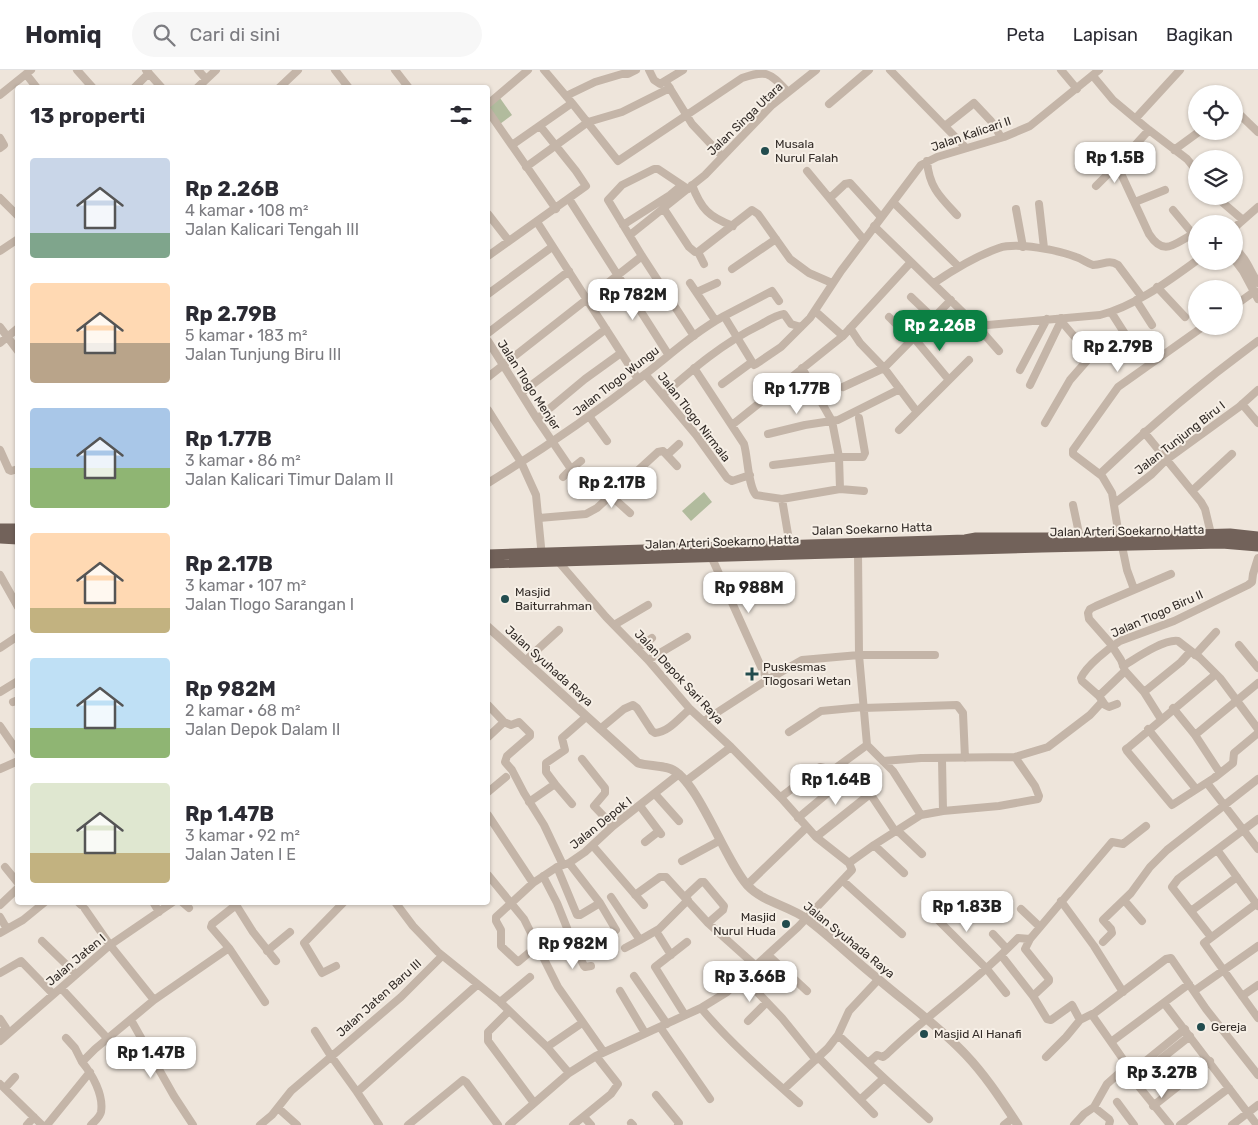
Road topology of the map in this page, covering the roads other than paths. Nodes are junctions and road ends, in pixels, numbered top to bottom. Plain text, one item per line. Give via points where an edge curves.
1 (77, 70) edge
2 (198, 70) edge
3 (216, 70) edge
4 (298, 70) edge
5 (335, 70) edge
6 (395, 70) edge
7 (528, 70) edge
8 (544, 70) edge
9 (636, 70) edge
10 (649, 70) edge
11 (683, 70) edge
12 (816, 70) edge
13 (869, 70) edge
14 (890, 70) edge
15 (1061, 70) edge
16 (1099, 70) edge
17 (1180, 70) edge
18 (147, 72) edge
19 (621, 72) edge
20 (24, 73) edge
21 (1093, 76) junction
22 (206, 79) junction
23 (35, 85) edge
24 (90, 85) edge
25 (136, 85) edge
26 (159, 85) edge
27 (200, 85) edge
28 (282, 85) edge
29 (348, 85) edge
30 (407, 85) edge
31 (666, 88) junction
32 (1077, 89) junction
33 (786, 90) dead end
34 (0, 94) edge
35 (566, 96) junction
36 (490, 102) edge
37 (572, 103) junction
38 (829, 104) dead end
39 (490, 115) edge
40 (687, 115) junction
41 (1136, 118) junction
42 (1243, 118) edge
43 (588, 122) junction
44 (540, 126) junction
45 (944, 126) junction
46 (1149, 130) junction
47 (1258, 132) edge
48 (1001, 137) junction
49 (0, 138) edge
50 (1188, 140) edge
51 (512, 145) junction
52 (556, 146) junction
53 (0, 148) edge
54 (966, 148) junction
55 (1174, 150) junction
56 (722, 156) junction
57 (1188, 160) edge
58 (922, 165) junction
59 (1117, 165) junction
60 (526, 167) junction
61 (807, 171) dead end
62 (688, 186) junction
63 (1096, 186) dead end
64 (1165, 190) dead end
65 (0, 198) edge
66 (830, 198) junction
67 (569, 199) junction
68 (893, 202) junction
69 (1135, 202) junction
70 (1040, 204) dead end
71 (1225, 205) edge
72 (1258, 207) edge
73 (556, 209) junction
74 (664, 209) junction
75 (1016, 209) dead end
76 (1174, 210) dead end
77 (15, 213) edge
78 (957, 215) dead end
79 (1236, 215) edge
80 (490, 217) edge
81 (881, 217) junction
82 (1243, 219) edge
83 (537, 222) junction
84 (624, 225) junction
85 (733, 226) junction
86 (874, 226) junction
87 (1188, 228) edge
88 (630, 235) junction
89 (1188, 238) edge
90 (776, 240) junction
91 (864, 240) junction
92 (15, 241) edge
93 (509, 241) junction
94 (552, 247) junction
95 (1023, 247) junction
96 (1044, 248) junction
97 (0, 251) edge
98 (698, 252) junction
99 (490, 255) edge
100 (642, 256) junction
101 (1243, 256) edge
102 (911, 262) junction
103 (704, 264) dead end
104 (1188, 266) edge
105 (958, 267) junction
106 (732, 269) dead end
107 (1241, 270) edge
108 (569, 272) junction
109 (618, 275) junction
110 (690, 283) dead end
111 (717, 283) dead end
112 (832, 283) junction
113 (934, 283) junction
114 (1258, 283) edge
115 (1157, 287) junction
116 (1255, 291) junction
117 (697, 292) junction
118 (490, 293) edge
119 (910, 297) dead end
120 (587, 298) junction
121 (1139, 298) junction
122 (1258, 299) edge
123 (951, 300) junction
124 (1243, 300) edge
125 (779, 301) dead end
126 (815, 311) junction
127 (1111, 312) junction
128 (724, 316) junction
129 (889, 317) dead end
130 (1184, 317) dead end
131 (933, 318) junction
132 (1047, 319) junction
133 (715, 320) junction
134 (1061, 320) junction
135 (1152, 325) dead end
136 (977, 326) junction
137 (0, 327) edge
138 (801, 327) junction
139 (850, 328) junction
140 (606, 329) junction
141 (15, 330) edge
142 (490, 331) edge
143 (1191, 335) edge
144 (694, 336) junction
145 (843, 336) junction
146 (736, 337) junction
147 (1127, 337) dead end
148 (913, 339) junction
149 (3, 340) edge
150 (1112, 340) dead end
151 (1258, 341) edge
152 (490, 344) edge
153 (15, 350) edge
154 (1000, 351) dead end
155 (621, 353) junction
156 (668, 354) junction
157 (1091, 356) junction
158 (969, 360) dead end
159 (752, 362) junction
160 (503, 366) junction
161 (694, 368) junction
162 (802, 368) junction
163 (884, 368) junction
164 (1020, 370) dead end
165 (490, 376) edge
166 (642, 377) junction
167 (949, 380) junction
168 (722, 384) dead end
169 (1030, 385) dead end
170 (843, 387) dead end
171 (900, 389) junction
172 (1258, 390) edge
173 (520, 393) junction
174 (663, 395) junction
175 (1242, 404) junction
176 (917, 412) junction
177 (490, 413) edge
178 (589, 416) junction
179 (859, 418) dead end
180 (537, 419) junction
181 (832, 421) junction
182 (1045, 423) dead end
183 (1258, 423) edge
184 (732, 425) junction
185 (899, 430) dead end
186 (1144, 432) junction
187 (768, 434) dead end
188 (607, 441) dead end
189 (552, 442) junction
190 (679, 444) dead end
191 (0, 450) edge
192 (667, 454) junction
193 (1232, 454) dead end
194 (838, 457) junction
195 (1166, 460) junction
196 (522, 462) junction
197 (581, 462) dead end
198 (774, 465) dead end
199 (677, 466) dead end
200 (570, 468) junction
201 (14, 470) edge
202 (1100, 474) junction
203 (750, 475) junction
204 (563, 477) dead end
205 (490, 482) edge
206 (840, 490) junction
207 (864, 491) dead end
208 (1192, 491) junction
209 (610, 495) junction
210 (782, 499) junction
211 (1115, 503) junction
212 (1073, 505) dead end
213 (630, 513) dead end
214 (539, 518) junction
215 (0, 529) edge
216 (15, 530) edge
217 (1211, 534) junction
218 (1258, 537) edge
219 (0, 538) edge
220 (1080, 538) junction
221 (15, 539) edge
222 (1121, 541) junction
223 (1022, 543) junction
224 (1258, 546) edge
225 (791, 550) junction
226 (858, 552) junction
227 (490, 555) edge
228 (711, 556) junction
229 (549, 558) junction
230 (1258, 558) edge
231 (490, 563) edge
232 (1171, 574) dead end
233 (0, 576) edge
234 (1134, 589) junction
235 (15, 602) edge
236 (648, 605) dead end
237 (614, 625) junction
238 (490, 630) edge
239 (559, 630) dead end
240 (1216, 632) dead end
241 (687, 637) dead end
242 (15, 638) edge
243 (652, 638) dead end
244 (1239, 645) dead end
245 (1112, 646) junction
246 (0, 648) edge
247 (637, 649) junction
248 (1192, 653) junction
249 (859, 655) junction
250 (935, 656) dead end
251 (648, 660) junction
252 (524, 661) junction
253 (1258, 668) edge
254 (1124, 669) junction
255 (1216, 674) junction
256 (767, 680) junction
257 (15, 683) edge
258 (1258, 683) edge
259 (0, 692) edge
260 (1144, 692) junction
261 (1100, 699) junction
262 (1237, 700) junction
263 (1118, 704) dead end
264 (490, 707) edge
265 (863, 707) junction
266 (1173, 708) junction
267 (690, 709) junction
268 (586, 717) junction
269 (1161, 719) junction
270 (504, 722) junction
271 (704, 722) junction
272 (0, 726) edge
273 (600, 729) junction
274 (1148, 729) junction
275 (1258, 731) edge
276 (789, 732) dead end
277 (490, 735) edge
278 (1195, 735) junction
279 (867, 745) junction
280 (731, 747) junction
281 (15, 748) edge
282 (1015, 757) junction
283 (582, 758) dead end
284 (966, 758) junction
285 (942, 759) junction
286 (883, 761) junction
287 (15, 762) edge
288 (0, 769) edge
289 (833, 770) junction
290 (1220, 773) junction
291 (506, 776) dead end
292 (683, 778) junction
293 (1258, 779) edge
294 (1207, 782) junction
295 (555, 784) junction
296 (865, 786) dead end
297 (1196, 789) junction
298 (490, 790) edge
299 (655, 794) junction
300 (870, 794) junction
301 (781, 797) junction
302 (529, 802) junction
303 (572, 804) dead end
304 (1225, 805) junction
305 (640, 806) junction
306 (943, 811) junction
307 (921, 815) junction
308 (490, 818) edge
309 (798, 818) junction
310 (1258, 819) edge
311 (679, 822) dead end
312 (614, 826) junction
313 (1146, 826) dead end
314 (807, 827) junction
315 (895, 831) junction
316 (1244, 831) junction
317 (816, 837) junction
318 (719, 841) junction
319 (645, 842) dead end
320 (874, 845) junction
321 (593, 846) junction
322 (1258, 849) edge
323 (1218, 851) junction
324 (922, 854) dead end
325 (682, 861) dead end
326 (850, 863) junction
327 (563, 865) junction
328 (5, 867) dead end
329 (904, 873) dead end
330 (543, 876) junction
331 (490, 877) edge
332 (1236, 877) junction
333 (15, 879) edge
334 (843, 881) junction
335 (533, 883) junction
336 (747, 885) junction
337 (15, 891) edge
338 (635, 895) junction
339 (611, 897) dead end
340 (686, 899) junction
341 (1124, 900) junction
342 (1061, 901) junction
343 (600, 903) junction
344 (511, 904) junction
345 (0, 905) edge
346 (38, 905) edge
347 (81, 905) edge
348 (154, 905) edge
349 (168, 905) edge
350 (186, 905) edge
351 (236, 905) edge
352 (238, 905) edge
353 (341, 905) edge
354 (397, 905) edge
355 (644, 905) dead end
356 (1257, 905) edge
357 (189, 908) dead end
358 (1021, 909) dead end
359 (1191, 911) junction
360 (158, 912) junction
361 (932, 914) dead end
362 (0, 917) edge
363 (806, 919) junction
364 (1142, 921) dead end
365 (708, 923) junction
366 (1040, 927) junction
367 (616, 930) dead end
368 (4, 931) edge
369 (656, 931) junction
370 (290, 932) dead end
371 (902, 934) dead end
372 (993, 934) dead end
373 (1211, 937) junction
374 (640, 940) junction
375 (42, 941) dead end
376 (687, 942) dead end
377 (1103, 942) dead end
378 (573, 943) junction
379 (1028, 943) junction
380 (110, 945) junction
381 (537, 946) junction
382 (1258, 946) edge
383 (229, 948) junction
384 (625, 948) dead end
385 (267, 951) junction
386 (1004, 952) junction
387 (671, 955) junction
388 (768, 955) junction
389 (442, 956) junction
390 (543, 958) junction
391 (276, 961) dead end
392 (336, 966) dead end
393 (591, 966) dead end
394 (756, 966) junction
395 (986, 968) junction
396 (1223, 972) junction
397 (0, 973) edge
398 (76, 974) junction
399 (634, 976) dead end
400 (530, 977) dead end
401 (743, 977) junction
402 (878, 980) junction
403 (477, 985) junction
404 (1258, 985) edge
405 (61, 988) junction
406 (1191, 988) junction
407 (620, 991) dead end
408 (807, 991) dead end
409 (1123, 992) junction
410 (1006, 993) dead end
411 (53, 994) junction
412 (1033, 996) junction
413 (1242, 996) junction
414 (154, 1000) junction
415 (264, 1002) dead end
416 (500, 1002) junction
417 (768, 1002) junction
418 (1164, 1003) junction
419 (701, 1008) junction
420 (509, 1011) junction
421 (1092, 1014) junction
422 (685, 1015) junction
423 (1258, 1018) edge
424 (0, 1019) edge
425 (928, 1019) junction
426 (131, 1020) junction
427 (1080, 1020) junction
428 (748, 1021) dead end
429 (582, 1023) junction
430 (664, 1025) junction
431 (315, 1030) dead end
432 (1187, 1032) junction
433 (645, 1033) junction
434 (0, 1034) edge
435 (838, 1035) junction
436 (66, 1038) dead end
437 (108, 1039) junction
438 (0, 1041) edge
439 (1111, 1042) junction
440 (547, 1047) junction
441 (603, 1052) junction
442 (330, 1056) junction
443 (596, 1056) junction
444 (1046, 1057) dead end
445 (817, 1059) junction
446 (82, 1062) junction
447 (1210, 1062) junction
448 (868, 1063) junction
449 (1257, 1070) edge
450 (90, 1072) junction
451 (1132, 1072) junction
452 (569, 1074) junction
453 (15, 1077) dead end
454 (884, 1078) junction
455 (2, 1086) edge
456 (1229, 1088) junction
457 (784, 1089) junction
458 (357, 1092) junction
459 (656, 1095) dead end
460 (710, 1098) dead end
461 (860, 1099) junction
462 (1117, 1102) dead end
463 (534, 1103) junction
464 (799, 1103) dead end
465 (1258, 1105) edge
466 (1153, 1106) junction
467 (1094, 1107) junction
468 (278, 1108) junction
469 (1247, 1113) junction
470 (874, 1114) dead end
471 (34, 1117) junction
472 (584, 1117) junction
473 (929, 1119) dead end
474 (516, 1121) edge
475 (1016, 1121) edge
476 (376, 1124) edge
477 (27, 1125) edge
478 (42, 1125) edge
479 (47, 1125) edge
480 (91, 1125) edge
481 (193, 1125) edge
482 (260, 1125) edge
483 (297, 1125) edge
484 (409, 1125) edge
485 (498, 1125) edge
486 (509, 1125) edge
487 (573, 1125) edge
488 (591, 1125) edge
489 (678, 1125) edge
490 (1004, 1125) edge
491 (1074, 1125) edge
492 (1109, 1125) edge
493 (1134, 1125) edge
494 (1170, 1125) edge
495 (1180, 1125) edge
496 (1232, 1125) edge
497 (1257, 1125) edge

1 - 24 street
2 - 22 street
3 - 22 street
4 - 28 street
5 - 29 street
6 - 30 street
7 - 36 street
8 - 35 street
9 - 19 street via 628,74
10 - 31 street via 654,80
11 - 31 street
12 - 56 street, Jalan Singa Utara via 772,106
13 - 38 street
14 - 45 street
15 - 32 street
16 - 21 street, Jalan Kalicari II
17 - 41 street
18 - 25 street
18 - 26 street
19 - 35 street
20 - 23 street
20 - 34 street
21 - 32 street, Jalan Kalicari II
21 - 41 street via 1113,100
22 - 27 street
31 - 40 street
31 - 43 street via 622,112
32 - 48 street, Jalan Kalicari II via 1030,126
33 - 40 street via 769,73 756,71
35 - 37 street
37 - 43 street
37 - 44 street
39 - 51 street
40 - 43 street via 619,161 615,160
40 - 56 street
41 - 46 street
42 - 47 street
43 - 52 street
44 - 51 street
44 - 52 street
45 - 48 street via 974,103 991,120
45 - 54 street
46 - 55 street
46 - 59 street
48 - 54 street, Jalan Kalicari II
49 - 53 street via 4,145
50 - 55 street
51 - 60 street
52 - 60 street
52 - 67 street via 586,186
54 - 58 street, Jalan Kalicari II
55 - 57 street
56 - 62 street, Jalan Singa Utara
58 - 68 street
58 - 78 street via 932,186
59 - 63 street
59 - 69 street
60 - 73 street
61 - 66 street
62 - 74 street
62 - 84 street
62 - 84 street via 658,169 622,185 608,200
62 - 85 street via 704,210
64 - 69 street
65 - 77 street
66 - 81 street via 848,182
66 - 91 street
67 - 73 street
67 - 109 street
68 - 81 street
68 - 105 street
69 - 89 street via 1158,246 1168,247
70 - 96 street
71 - 79 street
72 - 82 street
73 - 83 street
74 - 88 street
74 - 98 street via 689,248
75 - 95 street
76 - 87 street
80 - 93 street
81 - 86 street
83 - 93 street
83 - 94 street, Jalan Tlogo Nirmala
84 - 88 street
85 - 90 street via 752,210
85 - 98 street
86 - 91 street
86 - 102 street
88 - 100 street
90 - 106 street
90 - 112 street via 790,259 809,273
91 - 112 street
92 - 97 street
93 - 99 street
94 - 108 street, Jalan Tlogo Nirmala
94 - 118 street
95 - 96 street
95 - 105 street via 1000,248
96 - 121 street via 1093,265 1113,262
98 - 103 street
100 - 109 street
100 - 144 street
101 - 114 street
102 - 113 street
102 - 139 street
104 - 115 street
105 - 113 street
107 - 116 street
108 - 120 street, Jalan Tlogo Nirmala
108 - 142 street
109 - 120 street
109 - 156 street
110 - 117 street
111 - 117 street
112 - 126 street
113 - 123 street
115 - 121 street
115 - 130 street
116 - 122 street
116 - 124 street
117 - 133 street
119 - 131 street
120 - 140 street, Jalan Tlogo Nirmala
120 - 160 street
121 - 127 street
121 - 135 street
123 - 131 street
123 - 136 street
125 - 128 street, Jalan Tlogo Wungu via 772,291
126 - 138 street
126 - 145 street
127 - 134 street
127 - 147 street
128 - 133 street, Jalan Tlogo Wungu
128 - 146 street
129 - 148 street
131 - 148 street
132 - 134 street
132 - 136 street
132 - 164 street
133 - 144 street, Jalan Tlogo Wungu
134 - 157 street
134 - 169 street
136 - 154 street
137 - 149 street
138 - 146 street via 791,324 782,314
138 - 159 street via 781,347 756,364
139 - 145 street
139 - 163 street
140 - 155 street, Jalan Tlogo Nirmala
140 - 173 street
141 - 149 street
143 - 202 street via 1118,387 1095,417 1072,453
144 - 156 street, Jalan Tlogo Wungu
145 - 162 street
146 - 159 street
146 - 161 street
148 - 163 street
148 - 167 street
149 - 153 street
150 - 157 street
151 - 186 street
152 - 160 street, Jalan Tlogo Menjer
155 - 166 street, Jalan Tlogo Nirmala
155 - 180 street
156 - 166 street, Jalan Tlogo Wungu
157 - 182 street via 1070,380
158 - 167 street
159 - 168 street
160 - 165 street
160 - 173 street, Jalan Tlogo Menjer
161 - 174 street
161 - 184 street
162 - 181 street
162 - 184 street
163 - 170 street
163 - 171 street
166 - 174 street, Jalan Tlogo Nirmala
166 - 178 street, Jalan Tlogo Wungu
167 - 176 street
171 - 176 street
171 - 181 street
172 - 175 street, Jalan Tunjung Biru I
173 - 180 street, Jalan Tlogo Menjer
174 - 203 street, Jalan Tlogo Nirmala via 732,482
175 - 183 street
175 - 195 street, Jalan Tunjung Biru I
176 - 185 street
177 - 196 street
178 - 188 street
178 - 189 street, Jalan Tlogo Wungu
179 - 194 street via 865,455
180 - 189 street, Jalan Tlogo Menjer
181 - 187 street
181 - 194 street
184 - 203 street via 744,444
186 - 195 street
186 - 202 street
189 - 196 street, Jalan Tlogo Wungu
189 - 200 street, Jalan Tlogo Menjer
190 - 192 street
191 - 201 street via 8,469
192 - 199 street
192 - 209 street via 658,452
193 - 208 street
194 - 198 street
194 - 206 street
195 - 208 street
195 - 211 street, Jalan Tunjung Biru I
196 - 205 street, Jalan Tlogo Wungu
196 - 214 street via 536,495
197 - 200 street
200 - 204 street
202 - 211 street
203 - 210 street via 751,488 756,495
206 - 207 street
206 - 210 street
208 - 217 street via 1205,509
209 - 213 street
209 - 214 street via 586,514
210 - 225 street
211 - 222 street
212 - 220 street
214 - 229 street
215 - 216 main road
217 - 218 main road, Jalan Soekarno Hatta
217 - 222 main road, Jalan Soekarno Hatta
219 - 221 main road
220 - 222 main road, Jalan Soekarno Hatta
220 - 223 main road, Jalan Soekarno Hatta
222 - 223 main road, Jalan Arteri Soekarno Hatta
222 - 224 main road, Jalan Arteri Soekarno Hatta
222 - 234 street
223 - 225 main road, Jalan Soekarno Hatta
223 - 226 main road, Jalan Arteri Soekarno Hatta
225 - 226 main road, Jalan Arteri Soekarno Hatta
225 - 228 main road, Jalan Arteri Soekarno Hatta
225 - 229 main road, Jalan Soekarno Hatta via 602,550
226 - 249 street
227 - 229 main road, Jalan Soekarno Hatta
228 - 229 main road, Jalan Arteri Soekarno Hatta
228 - 256 street
229 - 231 main road, Jalan Arteri Soekarno Hatta
229 - 237 street, Jalan Depok Sari Raya
230 - 245 street, Jalan Tlogo Biru II via 1248,586
232 - 234 street
233 - 235 street
234 - 245 street via 1090,609 1088,613 1089,619
236 - 237 street
237 - 247 street, Jalan Depok Sari Raya
238 - 252 street, Jalan Syuhada Raya
239 - 252 street
240 - 248 street
241 - 251 street
242 - 246 street
243 - 247 street
244 - 253 street
245 - 254 street
245 - 261 street, Jalan Tlogo Biru II via 1081,678
247 - 251 street, Jalan Depok Sari Raya
248 - 254 street via 1174,640 1155,648
248 - 255 street
248 - 260 street
249 - 250 street
249 - 256 street via 802,660
249 - 265 street
251 - 267 street, Jalan Depok Sari Raya
252 - 268 street, Jalan Syuhada Raya
254 - 260 street
254 - 261 street
255 - 262 street
255 - 266 street
256 - 271 street
257 - 259 street
258 - 262 street
260 - 269 street
261 - 263 street via 1109,707
261 - 282 street via 1090,715 1048,747
262 - 275 street
262 - 278 street
264 - 270 street
265 - 276 street via 821,711
265 - 279 street
265 - 284 street via 957,706 962,710
266 - 269 street
266 - 278 street
267 - 271 street, Jalan Depok Sari Raya
267 - 273 street via 665,731 655,734 633,705
268 - 273 street, Jalan Syuhada Raya
268 - 295 street via 562,738 565,750 546,763 546,772
269 - 274 street
270 - 277 street
270 - 302 street via 511,726 520,722 531,734 505,760
271 - 280 street, Jalan Depok Sari Raya
272 - 281 street
273 - 292 street, Jalan Syuhada Raya via 638,763 671,769
274 - 297 street
274 - 297 street via 1127,751 1172,805
275 - 290 street via 1233,755 1233,763
278 - 290 street
279 - 286 street
279 - 289 street
280 - 292 street, Jalan Depok I
280 - 301 street, Jalan Depok Sari Raya
282 - 284 street
282 - 306 street via 1035,786 1038,799
283 - 312 street via 605,788 605,793 594,806
284 - 285 street
285 - 286 street
285 - 306 street
286 - 307 street
287 - 288 street
289 - 301 street via 820,767
289 - 309 street via 836,788
290 - 294 street
291 - 298 street
292 - 299 street, Jalan Depok I
292 - 318 street, Jalan Syuhada Raya via 697,797
293 - 304 street
294 - 297 street
294 - 304 street
295 - 302 street
295 - 303 street
296 - 300 street
299 - 305 street, Jalan Depok I
299 - 311 street
300 - 315 street
300 - 317 street
301 - 309 street, Jalan Depok Sari Raya
302 - 327 street
304 - 316 street
304 - 341 street via 1157,859
305 - 312 street, Jalan Depok I
305 - 319 street via 660,833
306 - 307 street
307 - 315 street
308 - 335 street
309 - 314 street, Jalan Depok Sari Raya
310 - 316 street
312 - 321 street, Jalan Depok I
313 - 342 street via 1123,844 1112,842
314 - 317 street, Jalan Depok Sari Raya
314 - 336 street
315 - 320 street
315 - 324 street
316 - 322 street
316 - 323 street
317 - 326 street, Jalan Depok Sari Raya
318 - 325 street
318 - 336 street, Jalan Syuhada Raya
320 - 326 street
320 - 329 street
321 - 327 street, Jalan Depok I
321 - 338 street
323 - 332 street
323 - 359 street via 1178,879 1172,887
326 - 334 street via 852,870
327 - 330 street, Jalan Depok I
327 - 343 street
327 - 343 street via 577,914
328 - 333 street
330 - 335 street, Jalan Depok I
330 - 378 street
331 - 344 street
332 - 356 street
332 - 359 street
334 - 363 street
334 - 371 street
335 - 344 street, Jalan Depok I
336 - 363 street, Jalan Syuhada Raya via 757,894
337 - 345 street
338 - 340 street via 663,876
338 - 355 street
339 - 374 street
340 - 365 street
340 - 365 street via 704,882 724,906
340 - 369 street
341 - 364 street
341 - 377 street via 1103,920 1112,933
342 - 366 street
342 - 409 street
343 - 367 street
344 - 381 street via 524,919
344 - 381 street, Jalan Depok I via 495,920 502,930 502,946 518,962
346 - 368 street
347 - 380 street
348 - 360 street
349 - 360 street, Jalan Jaten I
350 - 357 street
351 - 383 street via 211,927
352 - 385 street
353 - 392 street via 304,943 322,973
354 - 389 street
356 - 373 street
358 - 366 street
359 - 373 street
360 - 380 street, Jalan Jaten I
361 - 395 street
362 - 368 street
363 - 388 street
363 - 402 street, Jalan Syuhada Raya
365 - 394 street
366 - 379 street
369 - 374 street
369 - 387 street
370 - 385 street
372 - 386 street
373 - 396 street via 1204,945
374 - 384 street
375 - 398 street
376 - 387 street
378 - 390 street
378 - 393 street via 584,966
379 - 386 street via 1018,938
379 - 412 street via 1026,950 1049,979
380 - 398 street, Jalan Jaten I
380 - 414 street
381 - 390 street
382 - 396 street
383 - 414 street
383 - 415 street
385 - 391 street
386 - 395 street
386 - 412 street
387 - 422 street via 655,967
388 - 394 street
388 - 408 street
389 - 403 street
389 - 442 street, Jalan Jaten Baru III via 401,997
390 - 429 street
394 - 401 street
395 - 410 street
395 - 425 street
396 - 406 street
396 - 413 street
397 - 411 street via 21,961
398 - 405 street, Jalan Jaten I
399 - 430 street
400 - 416 street
401 - 417 street
401 - 419 street via 727,992
402 - 425 street, Jalan Syuhada Raya
402 - 435 street via 849,1011
403 - 416 street
403 - 458 street
404 - 413 street
405 - 411 street, Jalan Jaten I
405 - 437 street
406 - 409 street via 1169,958
406 - 418 street
406 - 449 street
407 - 433 street
409 - 421 street
411 - 438 street, Jalan Jaten I
412 - 427 street via 1050,1020 1072,1005
413 - 423 street
414 - 426 street
416 - 420 street
417 - 428 street
417 - 445 street
418 - 432 street
418 - 439 street
419 - 422 street
419 - 457 street
420 - 440 street
420 - 463 street via 488,1032 488,1041
421 - 427 street
421 - 439 street
422 - 430 street
424 - 434 street via 6,1028
425 - 448 street via 883,1057 877,1055
425 - 475 street, Jalan Syuhada Raya via 966,1054
426 - 437 street
426 - 481 street
427 - 444 street
429 - 440 street
429 - 441 street
430 - 433 street
430 - 460 street
431 - 442 street
432 - 447 street
432 - 451 street
433 - 441 street
435 - 445 street
435 - 448 street
436 - 446 street
437 - 446 street
439 - 451 street
440 - 452 street
441 - 443 street
442 - 458 street
442 - 468 street, Jalan Jaten Baru III via 285,1097
443 - 452 street
443 - 472 street via 618,1084
445 - 457 street
445 - 461 street
446 - 450 street
447 - 456 street
447 - 466 street
448 - 454 street
450 - 479 street
450 - 480 street via 101,1104 101,1114
451 - 466 street
451 - 467 street via 1107,1084
452 - 463 street
453 - 455 street
454 - 461 street
454 - 473 street
455 - 471 street
456 - 469 street
456 - 495 street
457 - 464 street
458 - 476 street
459 - 489 street
461 - 470 street
462 - 493 street
463 - 474 street
465 - 469 street
466 - 494 street
467 - 491 street
467 - 492 street via 1110,1121
468 - 482 street, Jalan Jaten Baru III
468 - 483 street
469 - 496 street
469 - 497 street
471 - 477 street
471 - 478 street
472 - 487 street
472 - 488 street
474 - 486 street
475 - 490 street
484 - 485 street via 463,1080

